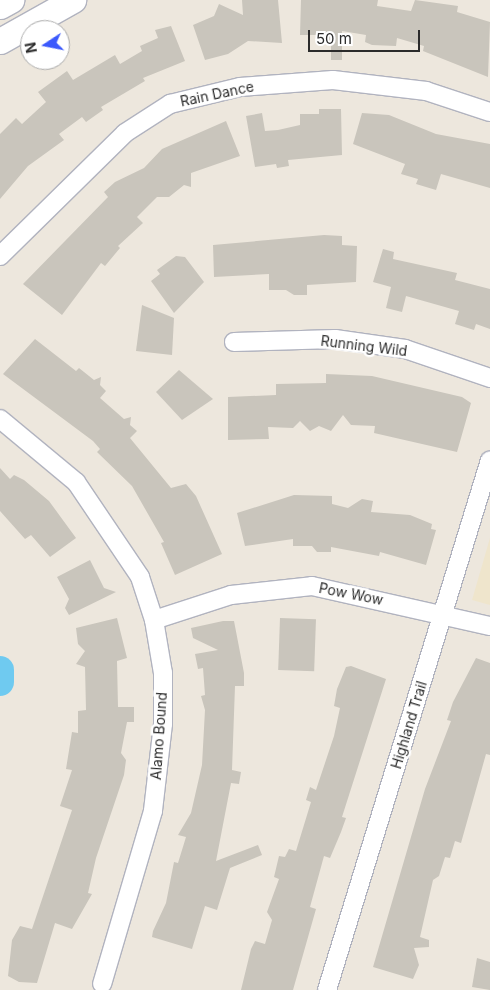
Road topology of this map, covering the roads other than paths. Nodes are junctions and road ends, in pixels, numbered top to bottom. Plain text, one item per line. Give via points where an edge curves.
1 (11, 0) edge
2 (73, 0) edge
3 (0, 6) edge
4 (0, 42) edge
5 (490, 112) edge
6 (0, 256) edge
7 (234, 342) dead end
8 (490, 378) edge
9 (0, 418) edge
10 (490, 460) edge
11 (444, 613) junction
12 (154, 620) junction
13 (490, 626) edge
14 (102, 984) dead end
15 (327, 990) edge

1 - 3 main road
2 - 4 main road
5 - 6 street, Rain Dance via 426,91 333,80 240,86 170,104 125,133
7 - 8 street, Running Wild via 335,339 396,348
9 - 12 street, Alamo Bound via 76,482 140,577
10 - 11 street, Highland Trail
11 - 12 street, Pow Wow via 312,586 231,595
11 - 13 street, Pow Wow
11 - 15 street, Highland Trail
12 - 14 street, Alamo Bound via 162,673 163,724 153,811

